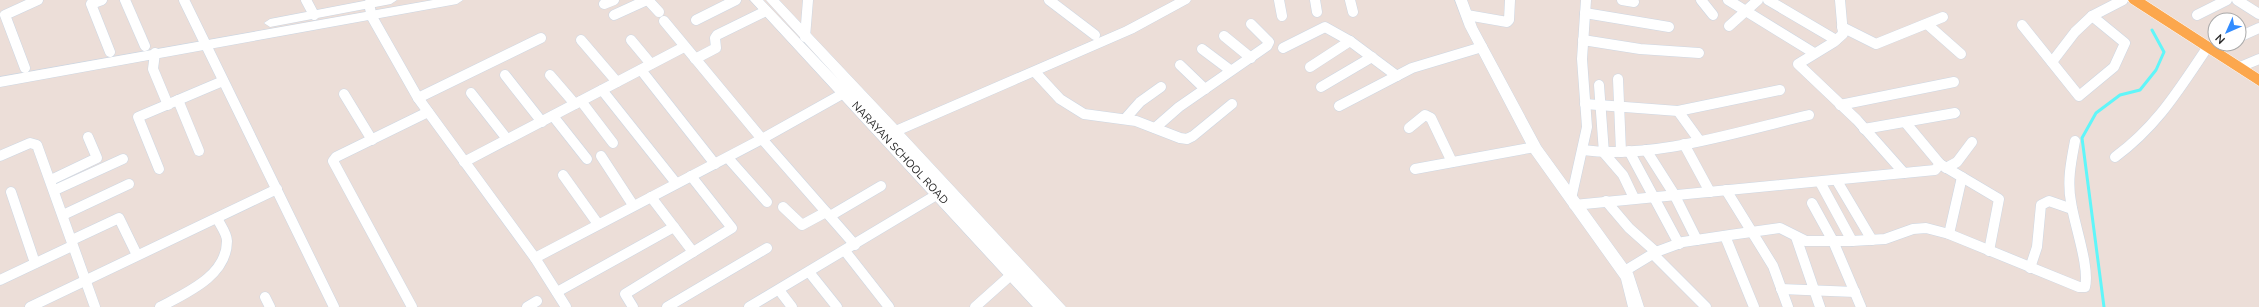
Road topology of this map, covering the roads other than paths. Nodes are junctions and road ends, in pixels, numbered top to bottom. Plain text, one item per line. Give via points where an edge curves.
1 (38, 0) edge
2 (102, 0) edge
3 (125, 0) edge
4 (184, 0) edge
5 (306, 0) edge
6 (391, 0) edge
7 (457, 0) edge
8 (614, 0) edge
9 (648, 0) edge
10 (736, 0) edge
11 (756, 0) edge
12 (808, 0) edge
13 (1167, 0) edge
14 (1185, 0) edge
15 (1279, 0) edge
16 (1315, 0) edge
17 (1350, 0) edge
18 (1461, 0) edge
19 (1510, 0) edge
20 (1586, 0) edge
21 (1622, 0) edge
22 (1701, 0) edge
23 (1728, 0) edge
24 (1758, 0) edge
25 (1768, 0) edge
26 (1840, 0) edge
27 (2124, 0) edge
28 (2135, 0) edge
29 (2227, 0) edge
30 (1055, 1) edge
31 (2241, 1) edge
32 (1634, 2) dead end
33 (604, 4) dead end
34 (769, 6) edge
35 (370, 10) junction
36 (1746, 10) junction
37 (1317, 12) dead end
38 (1353, 12) dead end
39 (1585, 13) junction
40 (2259, 14) edge
41 (314, 15) junction
42 (614, 15) dead end
43 (1467, 15) junction
44 (1713, 15) dead end
45 (1282, 16) dead end
46 (2092, 16) junction
47 (2197, 16) dead end
48 (1943, 18) dead end
49 (696, 20) dead end
50 (1251, 24) dead end
51 (1927, 24) junction
52 (2022, 25) dead end
53 (1729, 26) dead end
54 (1668, 27) dead end
55 (1842, 27) junction
56 (2259, 28) edge
57 (2247, 33) edge
58 (1095, 35) junction
59 (1224, 36) dead end
60 (805, 37) junction
61 (541, 38) dead end
62 (203, 40) junction
63 (581, 40) dead end
64 (631, 40) dead end
65 (1584, 40) junction
66 (1836, 40) junction
67 (1350, 41) junction
68 (684, 47) junction
69 (1482, 47) junction
70 (1283, 48) dead end
71 (2207, 48) joint
72 (150, 49) junction
73 (1202, 49) dead end
74 (110, 52) junction
75 (2214, 52) edge
76 (1699, 53) dead end
77 (1814, 53) junction
78 (1961, 54) dead end
79 (1372, 57) junction
80 (1251, 58) junction
81 (2259, 58) edge
82 (695, 59) junction
83 (2052, 62) junction
84 (651, 64) junction
85 (1180, 65) dead end
86 (1310, 67) dead end
87 (2240, 67) junction
88 (25, 68) junction
89 (641, 70) junction
90 (1230, 70) junction
91 (1035, 72) junction
92 (0, 73) edge
93 (505, 75) dead end
94 (550, 75) dead end
95 (1397, 76) junction
96 (1618, 79) dead end
97 (2259, 80) edge
98 (223, 81) junction
99 (0, 82) edge
100 (617, 82) junction
101 (1954, 82) dead end
102 (1599, 85) dead end
103 (1161, 87) dead end
104 (1321, 87) dead end
105 (1205, 89) junction
106 (602, 90) junction
107 (1780, 90) dead end
108 (472, 93) dead end
109 (844, 93) junction
110 (344, 94) dead end
111 (418, 98) junction
112 (178, 100) junction
113 (578, 103) junction
114 (1232, 104) dead end
115 (1585, 104) junction
116 (168, 105) junction
117 (1840, 105) junction
118 (1339, 106) dead end
119 (1599, 106) junction
120 (1619, 107) junction
121 (1678, 111) junction
122 (428, 112) junction
123 (1955, 113) dead end
124 (1809, 115) dead end
125 (553, 116) junction
126 (1125, 119) junction
127 (542, 122) junction
128 (1905, 122) junction
129 (1155, 128) junction
130 (1409, 128) dead end
131 (1864, 129) junction
132 (886, 130) junction
133 (88, 137) dead end
134 (507, 139) junction
135 (762, 139) junction
136 (372, 140) junction
137 (1699, 140) junction
138 (2075, 141) dead end
139 (1972, 142) dead end
140 (613, 143) dead end
141 (1684, 144) junction
142 (1535, 147) junction
143 (1584, 150) junction
144 (1646, 150) junction
145 (199, 151) dead end
146 (1625, 151) junction
147 (1604, 153) junction
148 (0, 156) edge
149 (601, 156) dead end
150 (2115, 157) dead end
151 (728, 158) junction
152 (123, 159) dead end
153 (587, 159) dead end
154 (464, 162) junction
155 (1452, 162) junction
156 (716, 164) junction
157 (1943, 166) junction
158 (159, 169) dead end
159 (1415, 169) dead end
160 (1904, 173) junction
161 (562, 175) dead end
162 (691, 176) junction
163 (1962, 177) junction
164 (1837, 181) junction
165 (1820, 182) junction
166 (676, 183) junction
167 (129, 184) dead end
168 (53, 185) junction
169 (881, 186) dead end
170 (277, 189) junction
171 (1726, 190) junction
172 (943, 191) junction
173 (11, 192) dead end
174 (1710, 192) junction
175 (1674, 194) junction
176 (651, 197) junction
177 (1654, 197) junction
178 (1634, 198) junction
179 (767, 202) dead end
180 (1572, 202) junction
181 (1606, 202) junction
182 (1812, 203) dead end
183 (633, 205) junction
184 (783, 207) dead end
185 (2072, 209) junction
186 (828, 214) junction
187 (63, 215) junction
188 (217, 218) junction
189 (598, 224) junction
190 (674, 227) junction
191 (1752, 232) junction
192 (1948, 234) junction
193 (1725, 236) junction
194 (1796, 237) junction
195 (1697, 240) junction
196 (1872, 240) junction
197 (1834, 241) junction
198 (1852, 241) junction
199 (72, 243) junction
200 (1679, 244) junction
201 (855, 245) junction
202 (767, 248) dead end
203 (845, 251) junction
204 (1989, 251) junction
205 (693, 252) junction
206 (1655, 253) junction
207 (137, 255) junction
208 (535, 258) junction
209 (36, 263) junction
210 (2030, 268) junction
211 (809, 272) junction
212 (1623, 272) junction
213 (1012, 274) junction
214 (0, 280) edge
215 (84, 281) junction
216 (1781, 289) junction
217 (779, 290) junction
218 (1816, 290) junction
219 (557, 292) junction
220 (1855, 292) junction
221 (265, 297) dead end
222 (537, 301) dead end
223 (1036, 305) edge
224 (30, 307) edge
225 (95, 307) edge
226 (160, 307) edge
227 (270, 307) edge
228 (334, 307) edge
229 (412, 307) edge
230 (527, 307) edge
231 (566, 307) edge
232 (633, 307) edge
233 (667, 307) edge
234 (748, 307) edge
235 (792, 307) edge
236 (837, 307) edge
237 (889, 307) edge
238 (975, 307) edge
239 (1058, 307) edge
240 (1636, 307) edge
241 (1706, 307) edge
242 (1754, 307) edge
243 (1788, 307) edge
244 (1820, 307) edge
245 (1861, 307) edge

1 - 88 street via 5,15
2 - 74 street via 91,4
3 - 72 street
4 - 62 street
5 - 41 street
6 - 35 street
7 - 35 street
8 - 33 street
9 - 42 street
9 - 68 street
10 - 49 street
11 - 34 street, NARAYAN SCHOOL ROAD
12 - 60 street
13 - 58 street
14 - 91 street via 1129,30
15 - 45 street
16 - 37 street
17 - 38 street
18 - 43 street
19 - 43 street via 1507,22
20 - 39 street
21 - 32 street
22 - 44 street
23 - 36 street
24 - 36 street
25 - 66 street
26 - 55 street
27 - 46 street
28 - 71 main road
29 - 47 street
30 - 58 street
31 - 40 street
34 - 60 street
34 - 82 street via 717,35 716,48
34 - 109 street, NARAYAN SCHOOL ROAD
35 - 41 street
35 - 62 street
35 - 111 street
36 - 53 street
36 - 77 street
39 - 54 street
39 - 65 street
41 - 62 street
43 - 69 street
46 - 83 street via 2075,32
46 - 83 street via 2125,43 2114,67 2079,96
48 - 51 street
50 - 80 street via 1269,42
51 - 55 street via 1876,44
51 - 78 street
52 - 83 street
55 - 66 street via 1843,34
56 - 57 street
58 - 132 street
59 - 80 street
60 - 132 street
61 - 111 street
62 - 72 street
62 - 98 street
63 - 100 street
64 - 84 street
65 - 76 street via 1640,49
65 - 115 street via 1582,59
66 - 77 street
67 - 70 street via 1323,27
67 - 79 street
67 - 86 street
68 - 82 street
68 - 84 street
69 - 95 street via 1412,68
69 - 142 street
71 - 150 street via 2152,124 2138,140
72 - 74 street
72 - 99 street
72 - 116 street via 153,68
73 - 90 street
74 - 88 street
75 - 87 main road
77 - 117 street via 1798,64
79 - 95 street
79 - 104 street
80 - 90 street
81 - 87 street
82 - 135 street
84 - 89 street
85 - 105 street
87 - 97 main road
88 - 92 street
89 - 100 street
89 - 156 street
90 - 105 street
91 - 126 street via 1072,108 1084,114
91 - 132 street
93 - 127 street
94 - 113 street
95 - 118 street
96 - 120 street
98 - 112 street
98 - 170 street
100 - 106 street
101 - 117 street
102 - 119 street
103 - 126 street via 1140,102
105 - 129 street
106 - 113 street
106 - 166 street
107 - 121 street
108 - 134 street
109 - 132 street, NARAYAN SCHOOL ROAD
109 - 135 street
110 - 136 street
111 - 122 street
112 - 116 street
112 - 145 street
113 - 125 street
113 - 140 street
114 - 129 street via 1188,139
115 - 119 street
115 - 143 street via 1587,126
116 - 158 street via 138,117
117 - 131 street
119 - 120 street
119 - 147 street
120 - 121 street
120 - 146 street
121 - 137 street
122 - 136 street
122 - 154 street
123 - 128 street
124 - 137 street
125 - 127 street
125 - 153 street
126 - 129 street
127 - 134 street
128 - 131 street
128 - 157 street
130 - 155 street via 1424,116 1431,118
131 - 160 street
132 - 172 street
133 - 168 street via 97,158
134 - 154 street
135 - 151 street
135 - 186 street
136 - 229 street via 336,157 333,161 400,280
137 - 141 street
138 - 185 street via 2069,172
139 - 157 street via 1957,162
141 - 144 street
141 - 174 street
142 - 155 street
142 - 180 street
143 - 147 street
143 - 180 street
144 - 146 street
144 - 175 street
146 - 147 street
146 - 177 street
147 - 178 street via 1623,175
148 - 168 street via 34,143
149 - 183 street
151 - 156 street
151 - 179 street
152 - 168 street
154 - 208 street
155 - 159 street
156 - 162 street
157 - 160 street via 1935,170
157 - 163 street
160 - 164 street
161 - 189 street
162 - 166 street
162 - 205 street via 732,228
163 - 192 street
163 - 204 street via 1999,199
164 - 165 street
164 - 196 street
165 - 171 street
165 - 198 street
166 - 176 street
167 - 187 street
168 - 187 street
169 - 186 street
170 - 188 street
170 - 228 street
171 - 174 street
171 - 191 street
172 - 201 street
172 - 213 street, NARAYAN SCHOOL ROAD
172 - 239 street
173 - 209 street
174 - 175 street
175 - 177 street
175 - 195 street
176 - 183 street
176 - 190 street
177 - 178 street
177 - 200 street
178 - 181 street
180 - 181 street
180 - 212 street
181 - 206 street
182 - 197 street
183 - 189 street
184 - 186 street via 802,225
185 - 210 street via 2048,201 2041,206 2037,247
185 - 210 street via 2084,257 2085,287
186 - 201 street
187 - 199 street
188 - 207 street
188 - 226 street via 227,240 226,249 217,268 201,283
189 - 208 street
190 - 205 street
190 - 219 street
191 - 193 street
191 - 194 street via 1780,228
191 - 216 street via 1773,266
192 - 196 street via 1926,228 1913,229 1885,239
192 - 204 street
193 - 195 street
193 - 242 street
194 - 197 street via 1806,241
194 - 218 street
195 - 200 street
196 - 198 street
197 - 198 street
197 - 220 street
199 - 207 street via 119,218 122,219
199 - 209 street
199 - 215 street
200 - 206 street
201 - 203 street
202 - 233 street
203 - 211 street
203 - 237 street
204 - 210 street
205 - 232 street via 625,294
206 - 212 street
206 - 241 street
207 - 215 street
208 - 219 street
209 - 214 street
211 - 217 street
211 - 236 street
212 - 240 street via 1628,277
213 - 223 street, NARAYAN SCHOOL ROAD
213 - 238 street
215 - 224 street
215 - 225 street
216 - 218 street
216 - 243 street
217 - 234 street
217 - 235 street
218 - 220 street
218 - 244 street
219 - 231 street
220 - 245 street
221 - 227 street
222 - 230 street

